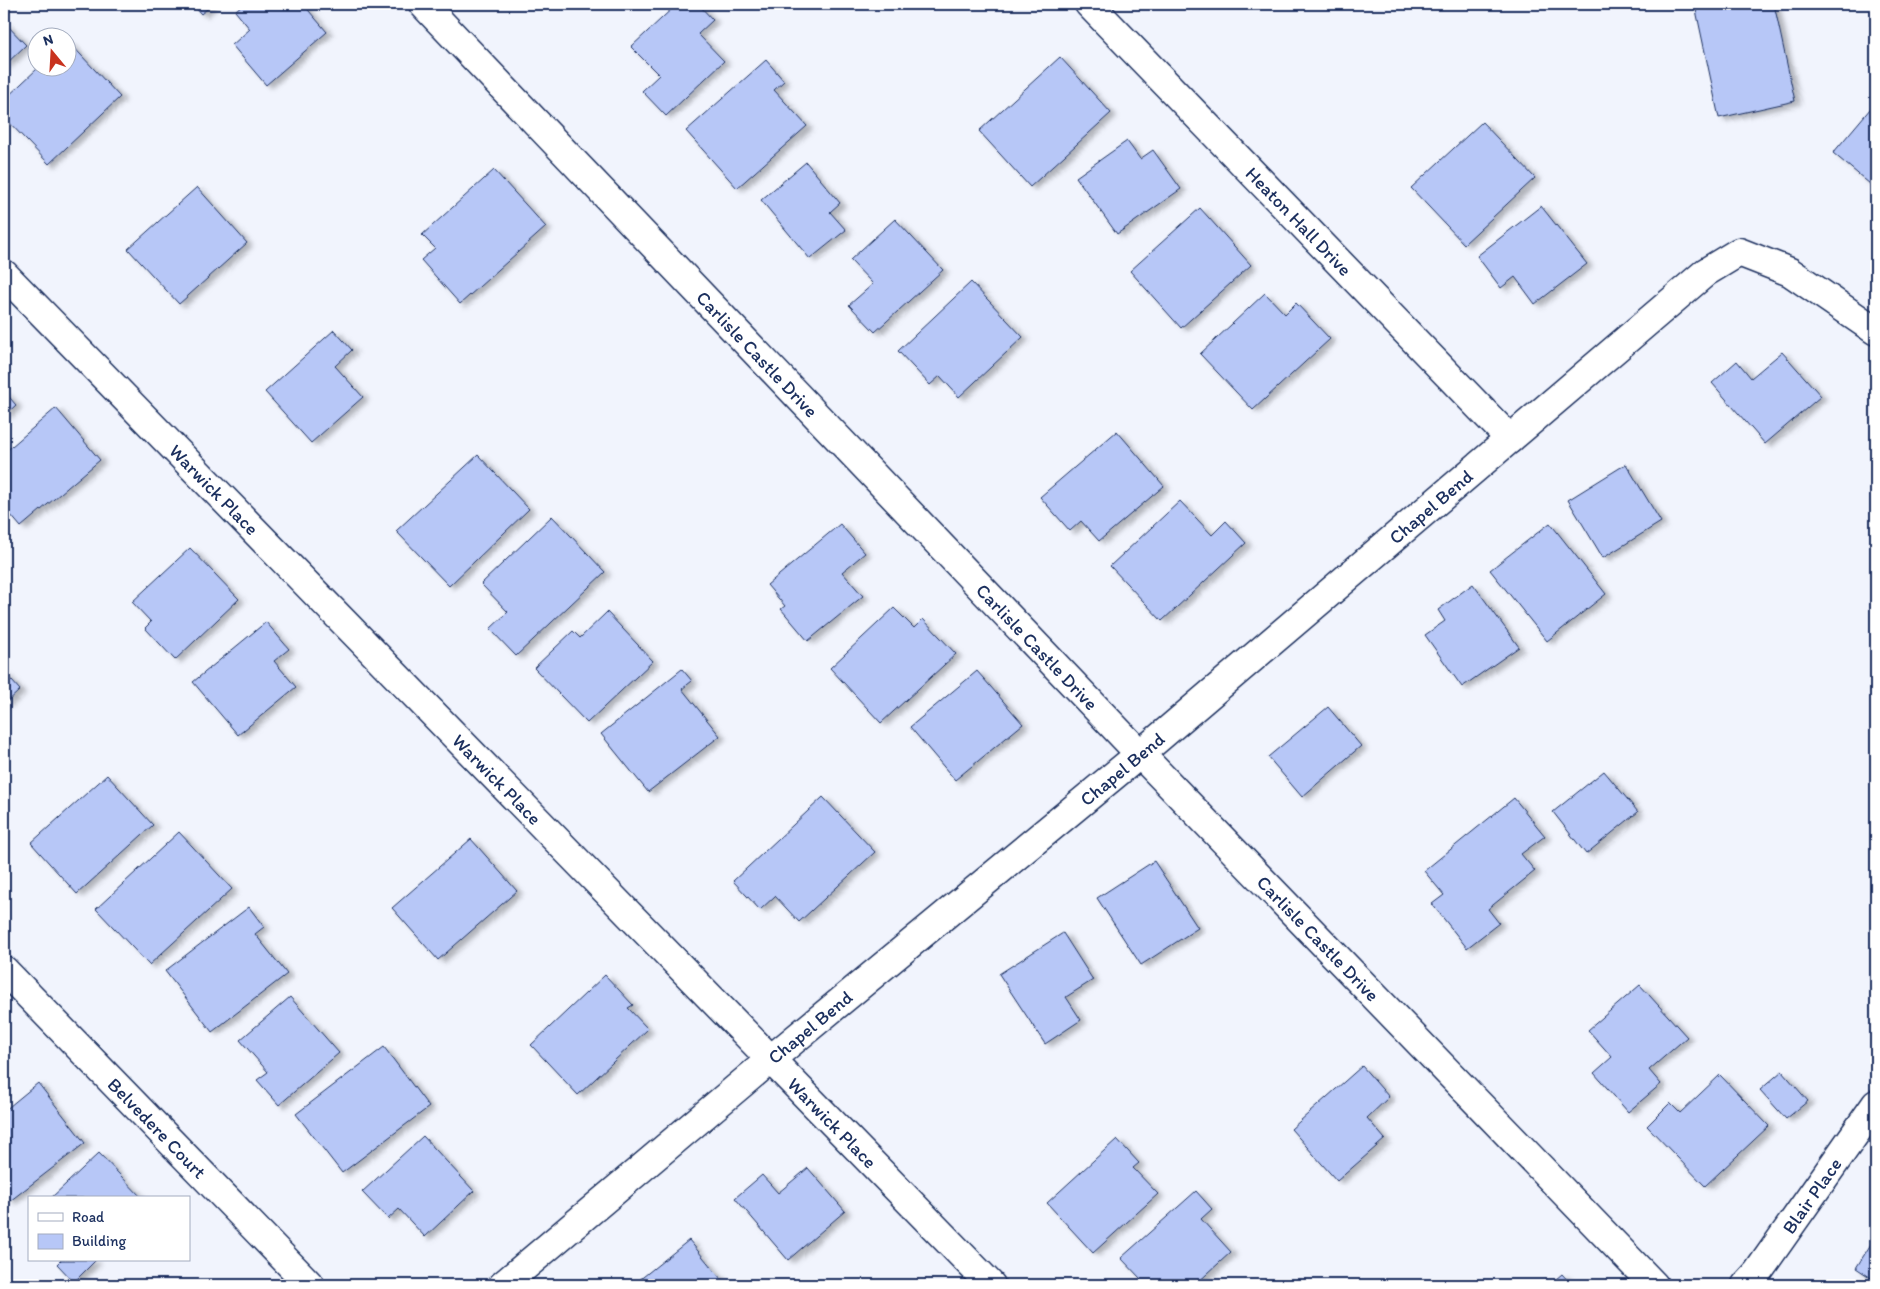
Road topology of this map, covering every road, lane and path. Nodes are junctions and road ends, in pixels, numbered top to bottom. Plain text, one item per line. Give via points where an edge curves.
1 (422, 4) edge
2 (1089, 4) edge
3 (4, 274) edge
4 (1876, 331) edge
5 (1510, 439) junction
6 (1140, 754) junction
7 (4, 970) edge
8 (771, 1059) junction
9 (1876, 1104) edge
10 (310, 1285) edge
11 (503, 1285) edge
12 (991, 1285) edge
13 (1654, 1285) edge
14 (1746, 1285) edge

1 - 6 street, Carlisle Castle Drive
2 - 5 street, Heaton Hall Drive
3 - 8 street, Warwick Place
4 - 5 street, Chapel Bend via 1790,272 1740,252 1706,272
5 - 6 street, Chapel Bend
6 - 8 street, Chapel Bend
6 - 13 street, Carlisle Castle Drive
7 - 10 street, Belvedere Court
8 - 11 street, Chapel Bend
8 - 12 street, Warwick Place
9 - 14 street, Blair Place

